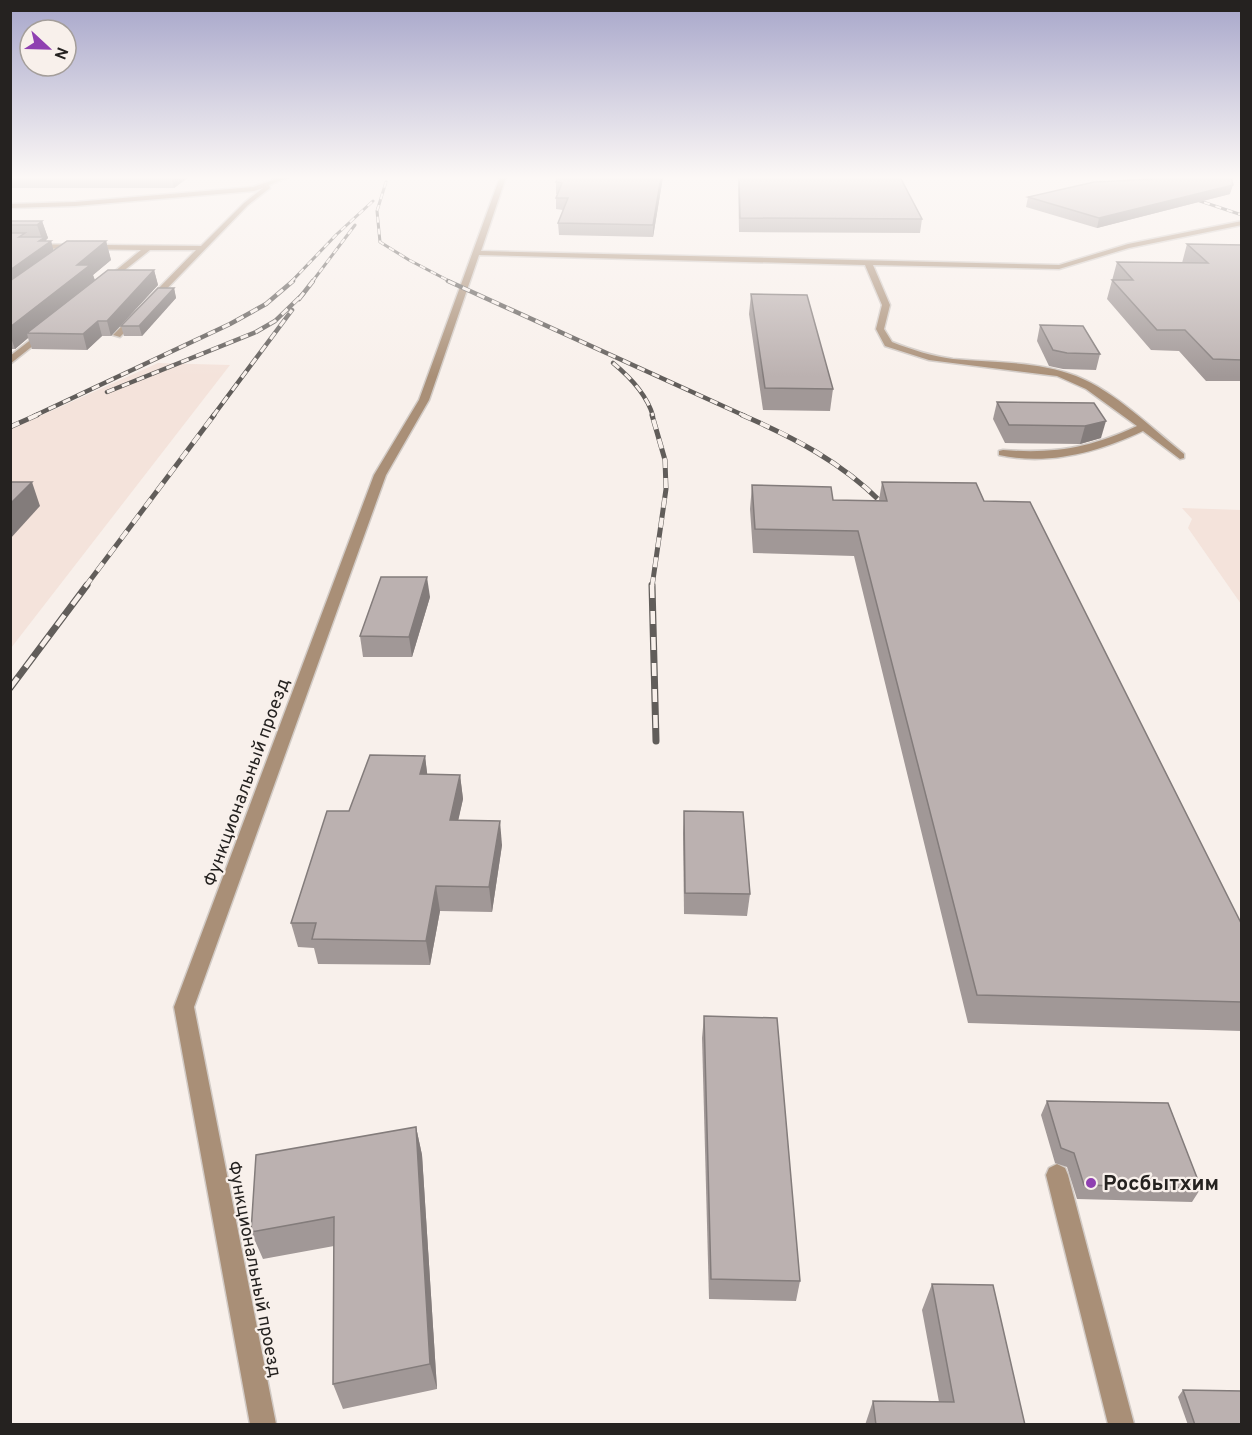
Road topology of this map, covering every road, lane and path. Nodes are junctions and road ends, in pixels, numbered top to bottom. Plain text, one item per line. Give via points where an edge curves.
1 (206, 244) edge
2 (478, 244) edge
3 (1138, 244) edge
4 (10, 246) edge
5 (80, 247) junction
6 (149, 247) junction
7 (202, 248) junction
8 (475, 253) junction
9 (71, 254) edge
10 (868, 263) junction
11 (103, 285) edge
12 (57, 323) edge
13 (117, 334) dead end
14 (10, 361) edge
15 (1142, 428) junction
16 (1003, 453) dead end
17 (1180, 456) dead end
18 (1057, 1175) dead end
19 (263, 1425) edge
20 (1121, 1425) edge

1 - 7 street
2 - 8 street, Функциональный проезд
3 - 10 street via 1059,267
4 - 5 street
5 - 6 street
5 - 9 street
6 - 7 street
6 - 11 street
7 - 13 street
8 - 10 street
8 - 19 street, Функциональный проезд via 424,400 380,476 184,1007
10 - 15 street via 886,305 880,329 888,344 934,360 1018,366 1060,374 1080,381
12 - 14 street
15 - 16 street via 1083,452 1038,456
15 - 17 street
18 - 20 street

